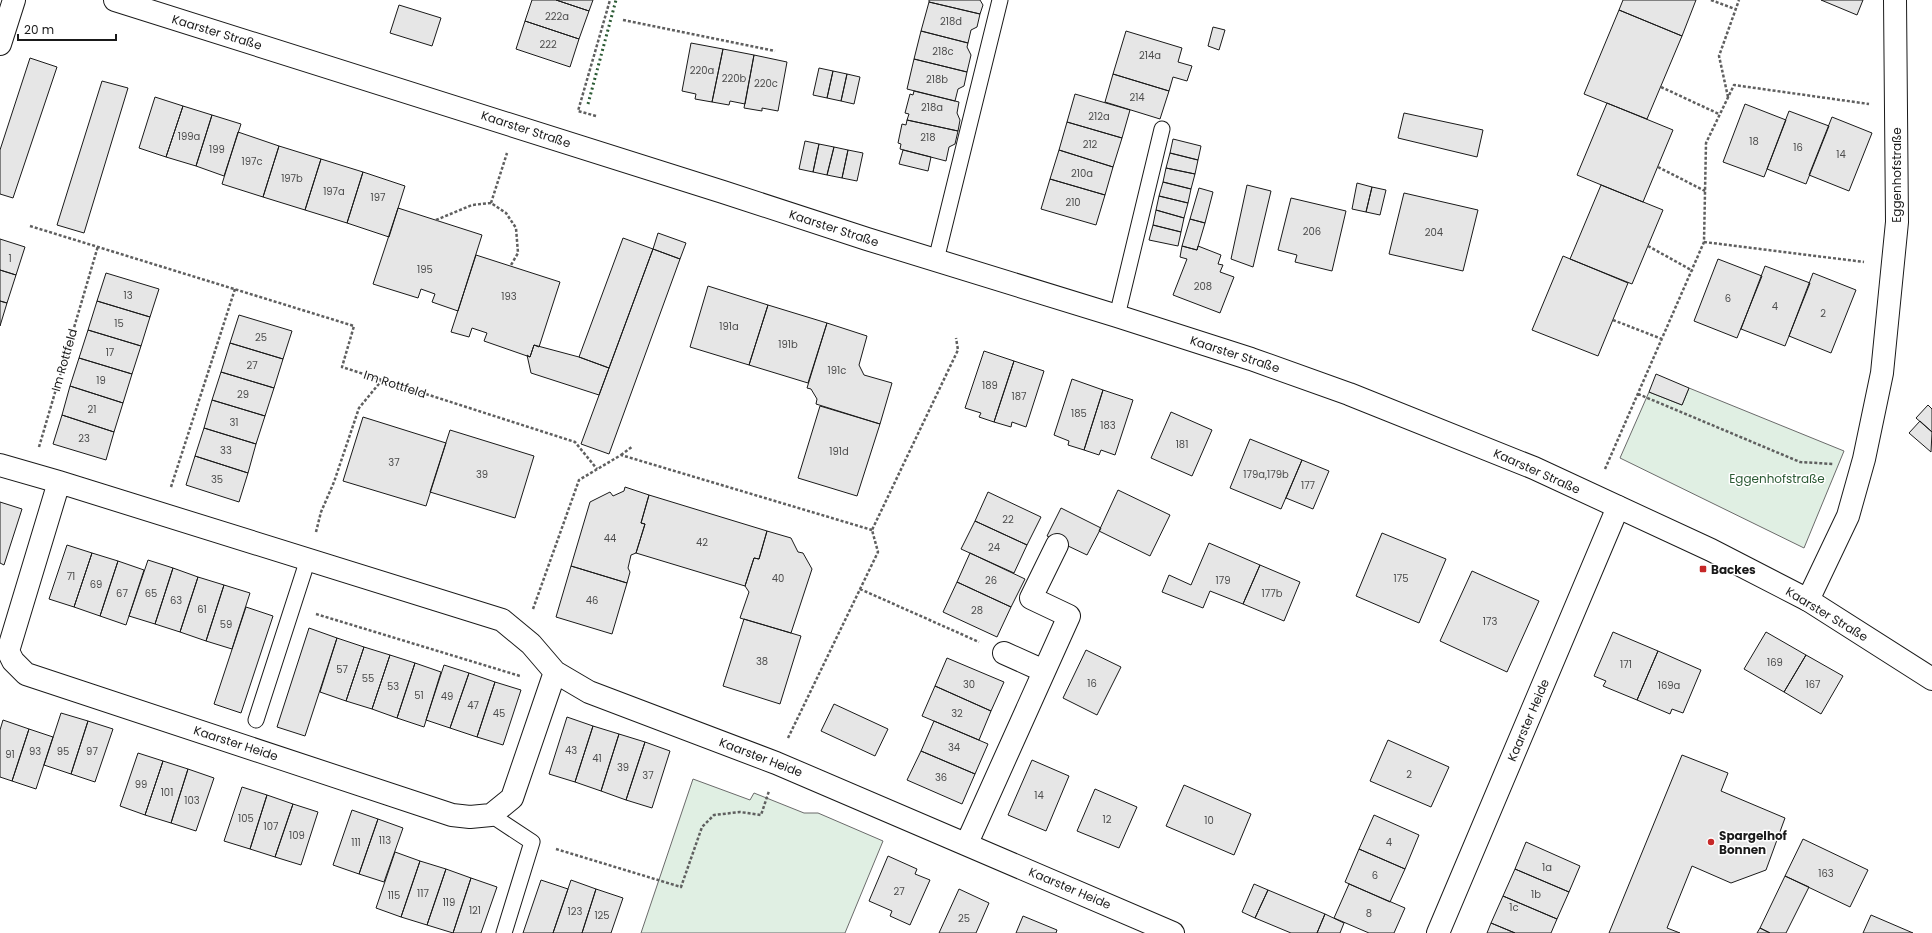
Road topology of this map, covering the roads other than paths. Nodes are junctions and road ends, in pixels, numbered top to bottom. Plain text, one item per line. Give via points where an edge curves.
1 (14, 0) edge
2 (115, 0) edge
3 (1000, 0) edge
4 (1895, 0) edge
5 (0, 44) edge
6 (1162, 129) dead end
7 (936, 260) junction
8 (1117, 316) junction
9 (0, 465) edge
10 (59, 482) junction
11 (1618, 507) junction
12 (1056, 545) dead end
13 (308, 559) junction
14 (1808, 600) junction
15 (4, 650) edge
16 (1004, 653) road end
17 (1044, 671) junction
18 (552, 679) junction
19 (1932, 679) edge
20 (256, 720) dead end
21 (491, 814) junction
22 (967, 843) junction
23 (504, 933) edge
24 (1173, 933) edge
25 (1438, 933) edge

1 - 5 street
2 - 7 street, Kaarster Straße
3 - 7 lane
4 - 14 street, Eggenhofstraße via 1897,222 1882,373 1848,516
6 - 8 lane
7 - 8 street, Kaarster Straße
8 - 11 street, Kaarster Straße via 1349,394 1534,468
9 - 10 street, Kaarster Heide
10 - 13 street, Kaarster Heide
10 - 15 street, Kaarster Heide
11 - 14 street, Kaarster Straße via 1711,550
11 - 25 street, Kaarster Heide
12 - 17 street via 1031,598 1069,616
13 - 18 street, Kaarster Heide via 502,620 523,638
13 - 20 lane
14 - 19 street, Kaarster Straße
15 - 21 street, Kaarster Heide via 26,674 452,815
16 - 17 street
17 - 22 street
18 - 21 street via 512,798
18 - 22 street, Kaarster Heide via 776,762
21 - 23 lane via 532,842
22 - 24 street, Kaarster Heide

